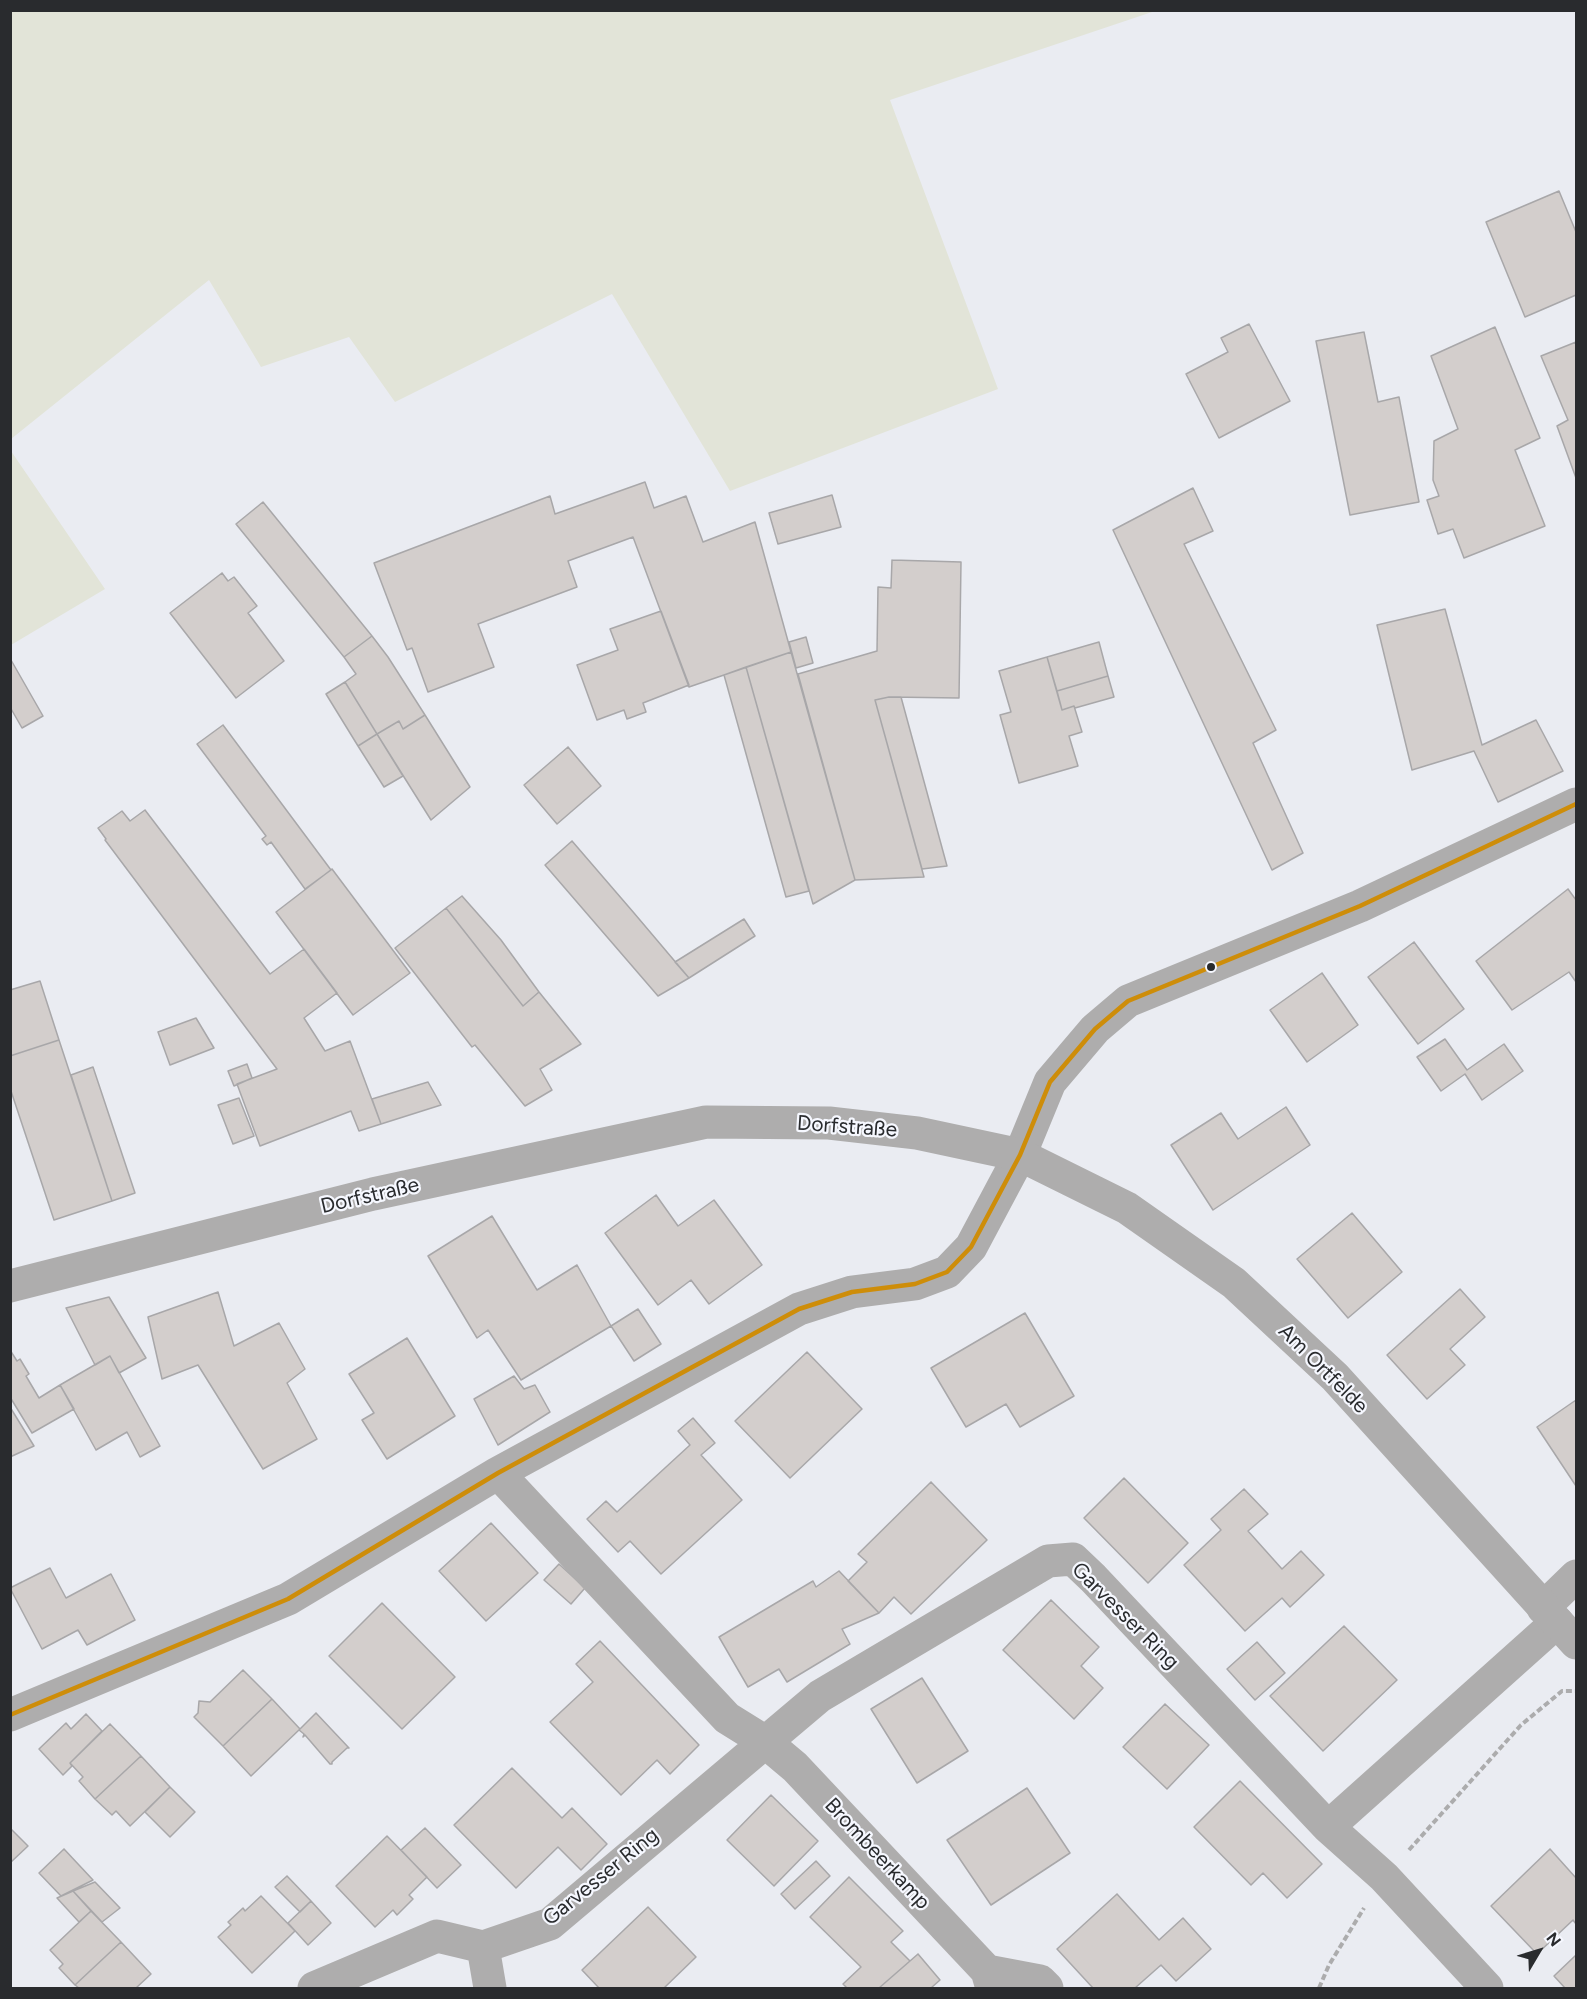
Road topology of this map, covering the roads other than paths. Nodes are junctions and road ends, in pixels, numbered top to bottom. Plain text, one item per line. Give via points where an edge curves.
1 (1576, 804) edge
2 (1020, 1155) junction
3 (10, 1286) edge
4 (498, 1473) junction
5 (1576, 1576) edge
6 (1559, 1624) edge
7 (10, 1715) edge
8 (765, 1741) junction
9 (1329, 1827) junction
10 (483, 1947) junction
11 (989, 1980) edge
12 (314, 1989) edge
13 (490, 1989) edge
14 (1047, 1989) edge
15 (1487, 1989) edge

1 - 2 street via 1360,906 1128,1001 1095,1029 1050,1082
2 - 3 street, Dorfstraße via 917,1133 829,1123 706,1122 373,1194
2 - 4 street via 972,1247 946,1272 915,1284 852,1292 799,1309
2 - 6 street, Am Ortfelde via 1127,1208 1234,1283 1335,1377
4 - 7 street via 288,1599
4 - 8 street via 727,1718
5 - 6 street
6 - 9 street
8 - 9 street, Garvesser Ring via 820,1696 870,1666 1048,1561 1073,1559
8 - 10 street, Garvesser Ring via 550,1924
8 - 11 street, Brombeerkamp via 795,1767
9 - 15 street, Garvesser Ring via 1384,1877
10 - 12 street via 437,1936
10 - 13 street
11 - 14 street, Brombeerkamp via 1040,1981

